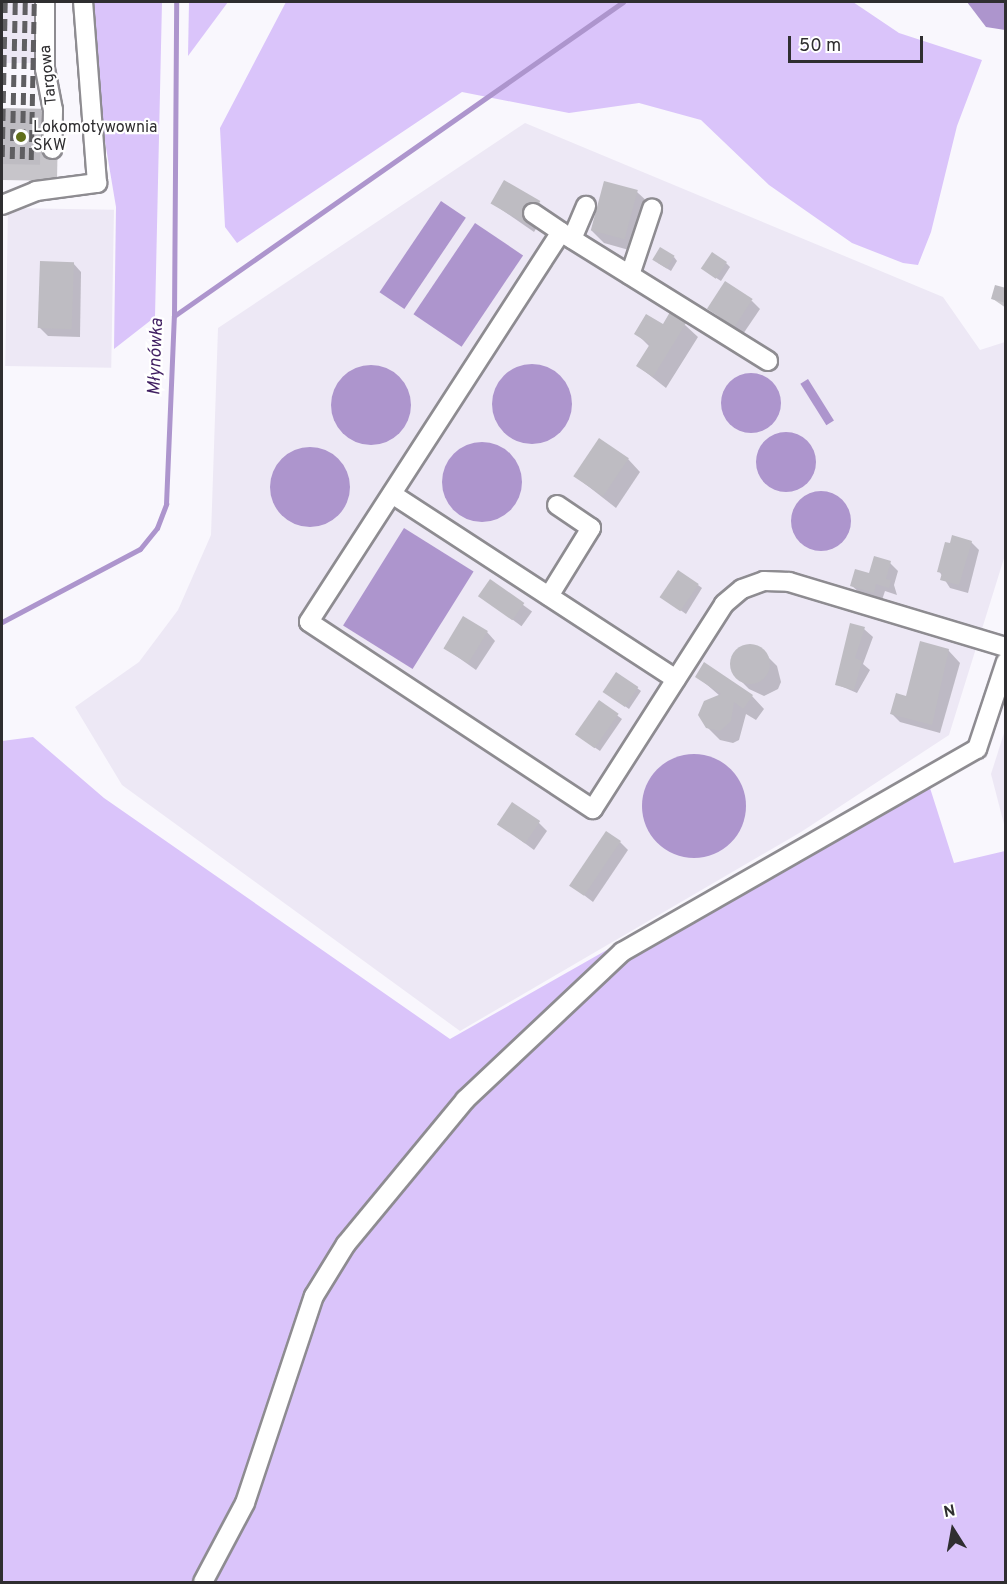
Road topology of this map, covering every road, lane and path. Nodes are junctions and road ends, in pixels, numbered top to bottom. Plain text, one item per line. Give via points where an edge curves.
1 (45, 2) edge
2 (83, 2) edge
3 (52, 149) dead end
4 (2, 205) edge
5 (586, 206) dead end
6 (652, 209) dead end
7 (532, 213) dead end
8 (566, 236) junction
9 (630, 275) junction
10 (768, 361) dead end
11 (392, 494) junction
12 (557, 505) dead end
13 (549, 596) junction
14 (1005, 647) edge
15 (1005, 662) edge
16 (676, 679) junction
17 (203, 1582) edge

1 - 3 street, Targowa via 45,69 53,110
2 - 4 street via 97,183 36,191
5 - 8 street
6 - 9 street
7 - 8 street
8 - 9 street
8 - 11 street
9 - 10 street
11 - 13 street
11 - 16 street via 309,622 592,809
12 - 13 street via 591,528
13 - 16 street
14 - 16 street via 789,582 764,581 742,589 724,604
15 - 17 street via 977,749 622,952 465,1100 346,1244 314,1296 245,1503

